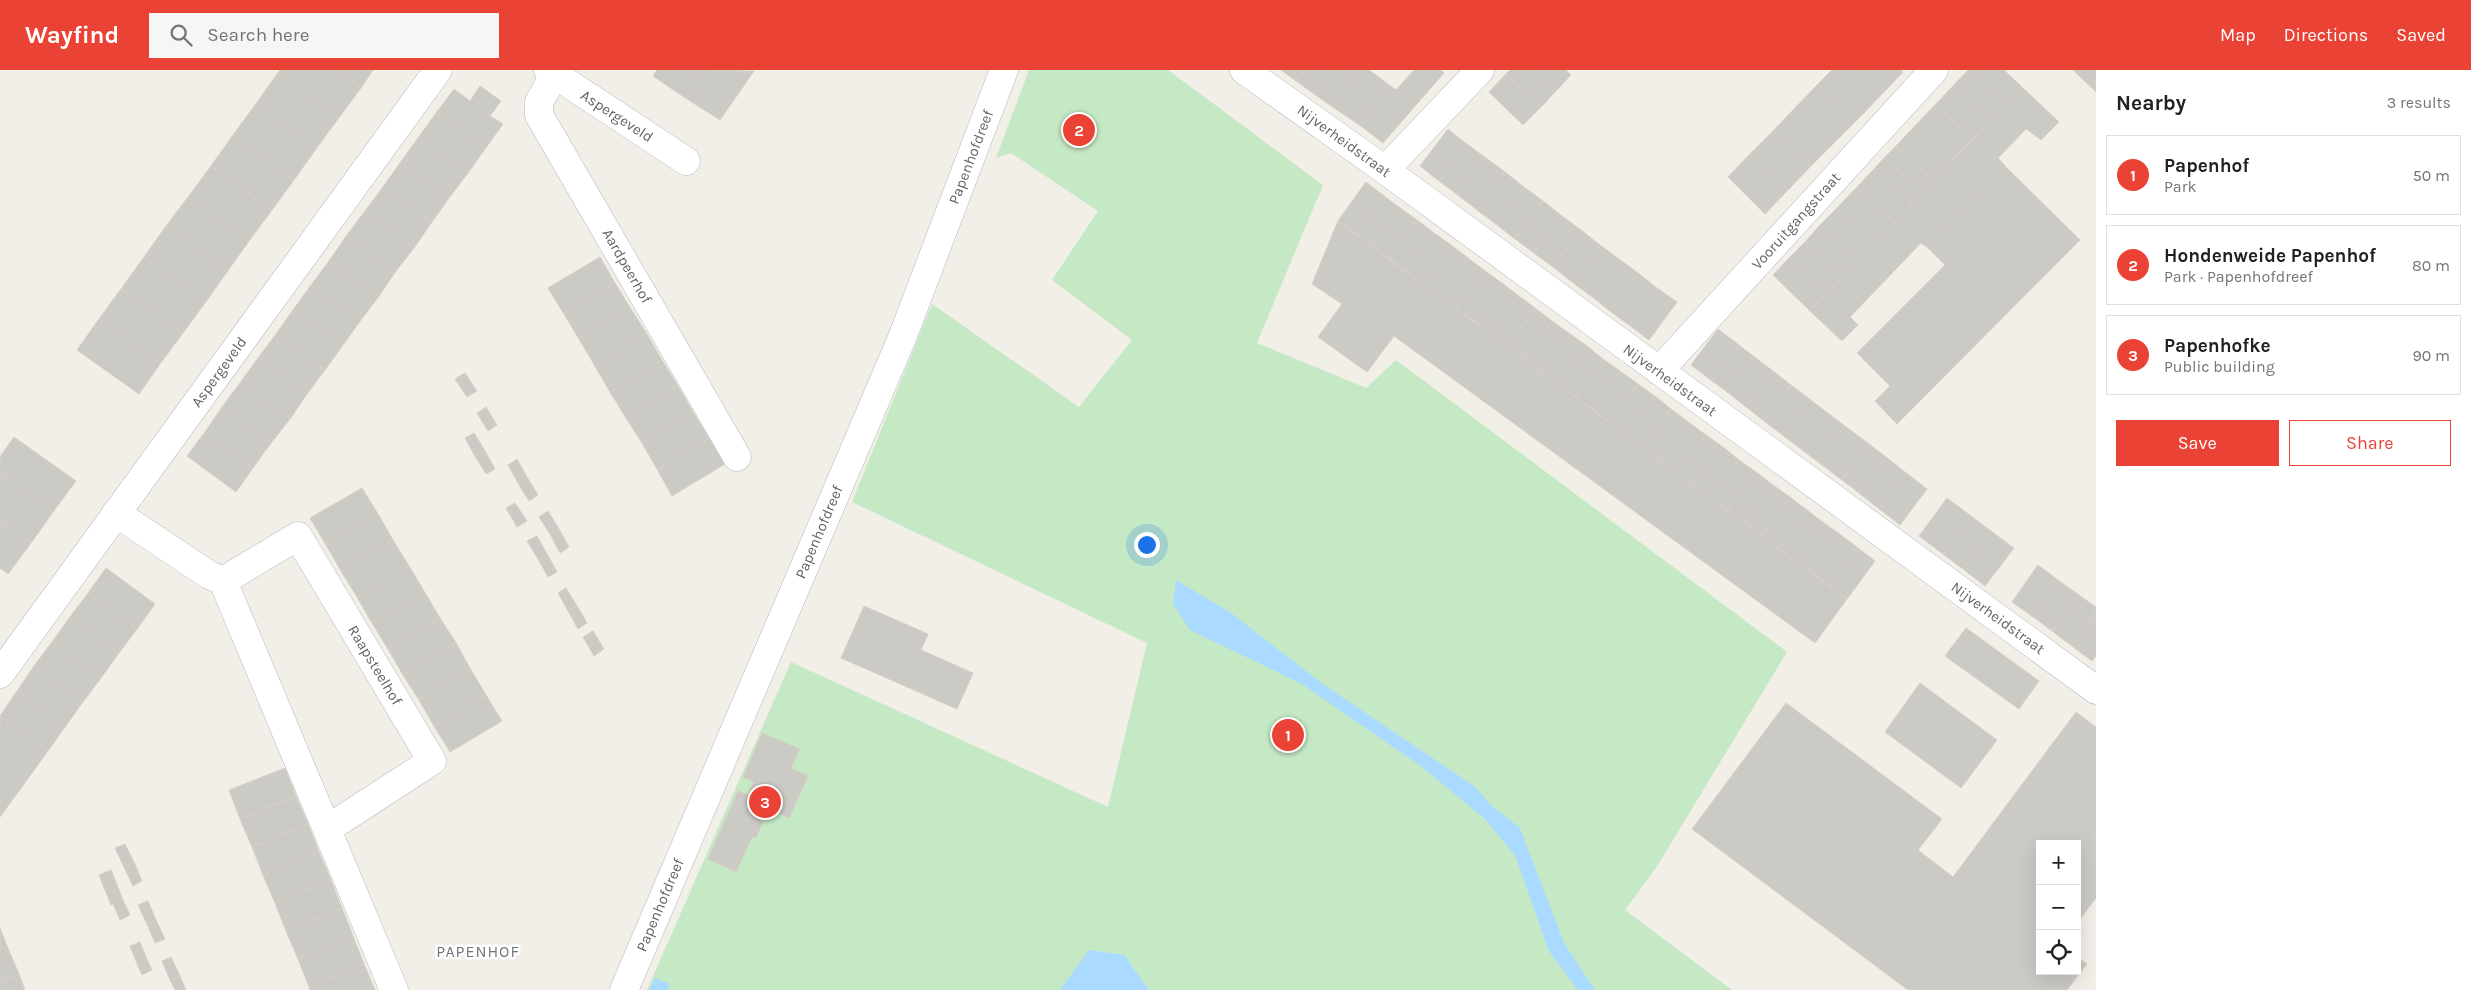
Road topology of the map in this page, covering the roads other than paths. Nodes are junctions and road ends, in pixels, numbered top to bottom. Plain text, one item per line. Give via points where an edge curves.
1 (438, 70) edge
2 (1004, 70) edge
3 (1244, 70) edge
4 (1480, 70) edge
5 (1934, 70) edge
6 (552, 72) edge
7 (686, 161) dead end
8 (1384, 170) junction
9 (1658, 372) junction
10 (737, 457) dead end
11 (116, 513) junction
12 (223, 580) junction
13 (0, 674) edge
14 (2096, 690) edge
15 (327, 829) junction
16 (394, 990) edge
17 (624, 990) edge

1 - 11 street, Aspergeveld
2 - 17 street, Papenhofdreef via 902,338
3 - 8 street, Nijverheidstraat
4 - 8 street
5 - 9 street, Vooruitgangstraat
6 - 7 street, Aspergeveld
6 - 10 street, Aardpeerhof via 539,102 540,115
8 - 9 street, Nijverheidstraat
9 - 14 street, Nijverheidstraat
11 - 12 street via 210,576
11 - 13 street, Aspergeveld
12 - 15 street
12 - 15 street, Raapsteelhof via 298,536 432,761
15 - 16 street

